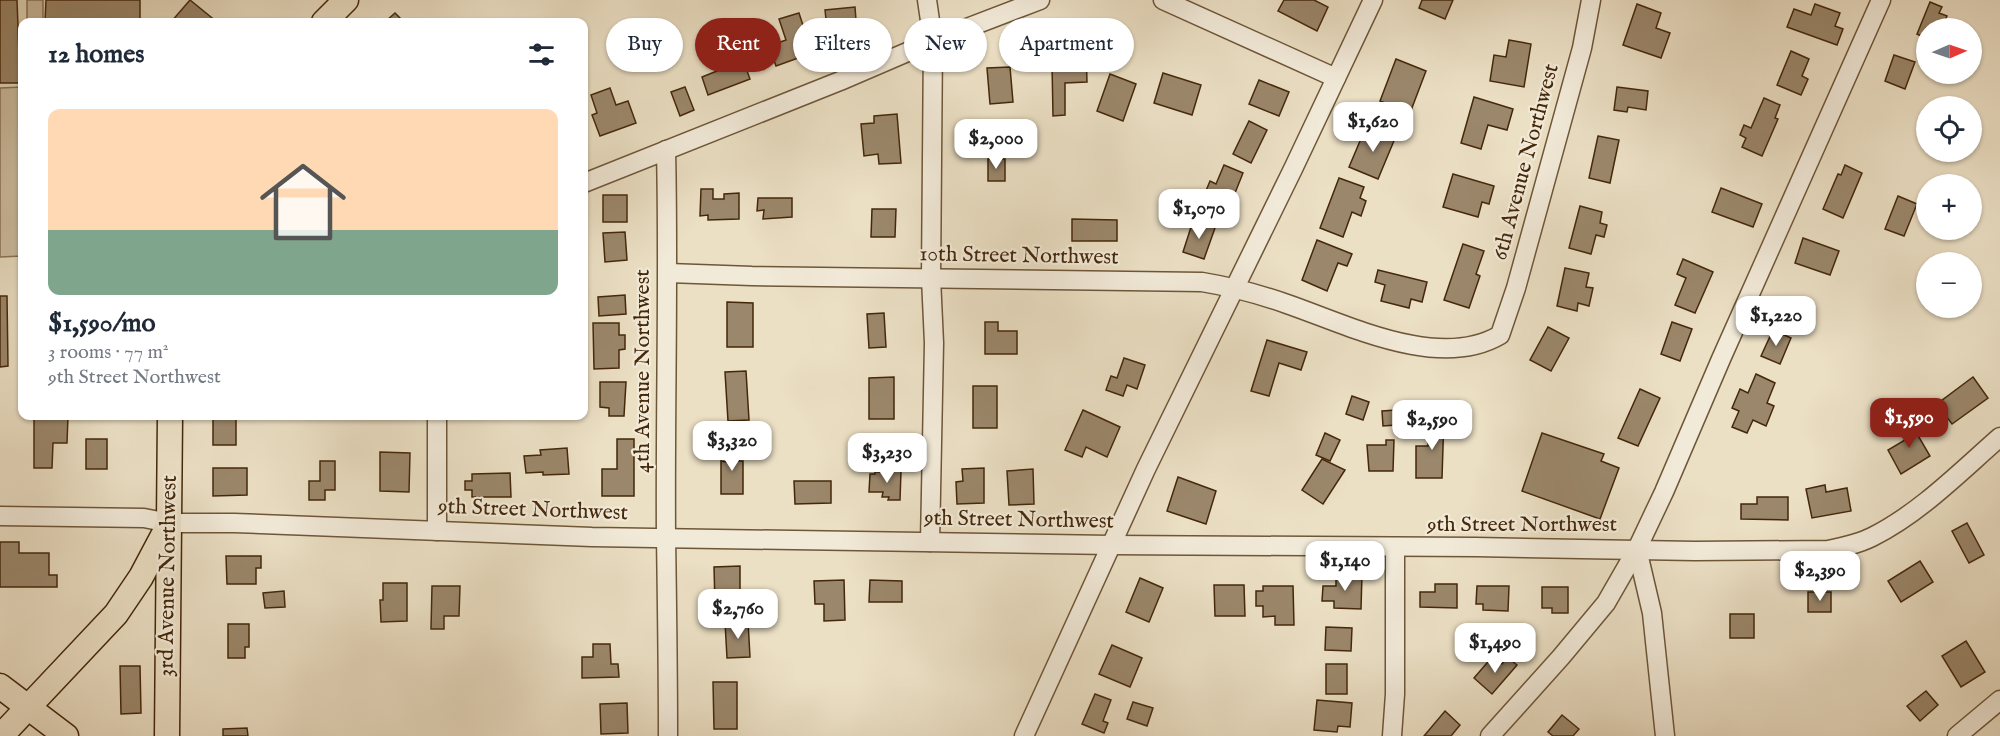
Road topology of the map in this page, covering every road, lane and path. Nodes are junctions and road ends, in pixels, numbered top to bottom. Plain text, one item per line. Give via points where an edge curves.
1 (346, 0) edge
2 (927, 0) edge
3 (1040, 0) edge
4 (1163, 0) edge
5 (1374, 0) edge
6 (1591, 0) edge
7 (1881, 0) edge
8 (328, 18) edge
9 (930, 18) edge
10 (987, 20) edge
11 (904, 53) edge
12 (933, 72) edge
13 (1336, 78) junction
14 (666, 150) junction
15 (588, 181) edge
16 (668, 273) junction
17 (931, 278) junction
18 (1235, 287) junction
19 (1500, 335) joint
20 (170, 420) edge
21 (437, 420) edge
22 (2000, 436) edge
23 (0, 516) edge
24 (169, 523) junction
25 (437, 531) junction
26 (666, 538) junction
27 (930, 542) junction
28 (1112, 545) junction
29 (1395, 548) junction
30 (1637, 549) junction
31 (0, 687) edge
32 (2000, 700) edge
33 (28, 707) junction
34 (1, 736) edge
35 (66, 736) edge
36 (167, 736) edge
37 (668, 736) edge
38 (1024, 736) edge
39 (1392, 736) edge
40 (1490, 736) edge
41 (1665, 736) edge
42 (1957, 736) edge

1 - 8 main road
2 - 9 street
3 - 10 street
4 - 13 street
5 - 13 street
6 - 19 street, 6th Avenue Northwest via 1573,82
7 - 30 street
11 - 14 street
12 - 17 street
13 - 18 street
14 - 15 street
14 - 16 street, 4th Avenue Northwest
16 - 17 street, 10th Street Northwest
16 - 26 street, 4th Avenue Northwest
17 - 18 street, 10th Street Northwest via 1202,282
17 - 27 street via 934,343
18 - 19 street, 10th Street Northwest via 1397,343 1467,347
18 - 28 street
20 - 24 main road, 3rd Avenue Northwest
21 - 25 street
22 - 30 street, 9th Street Northwest via 1928,500 1871,538 1847,546 1828,550
23 - 24 street, 9th Street Northwest via 144,518
24 - 25 street, 9th Street Northwest
24 - 33 main road via 116,614
24 - 36 main road, 3rd Avenue Northwest
25 - 26 street, 9th Street Northwest
26 - 27 street, 9th Street Northwest
26 - 37 street, 4th Avenue Northwest
27 - 28 street, 9th Street Northwest
28 - 29 street, 9th Street Northwest
28 - 38 street
29 - 30 street, 9th Street Northwest
29 - 39 street
30 - 40 street via 1606,603
30 - 41 street via 1652,613
31 - 33 main road
32 - 42 street
33 - 34 main road
33 - 35 main road

